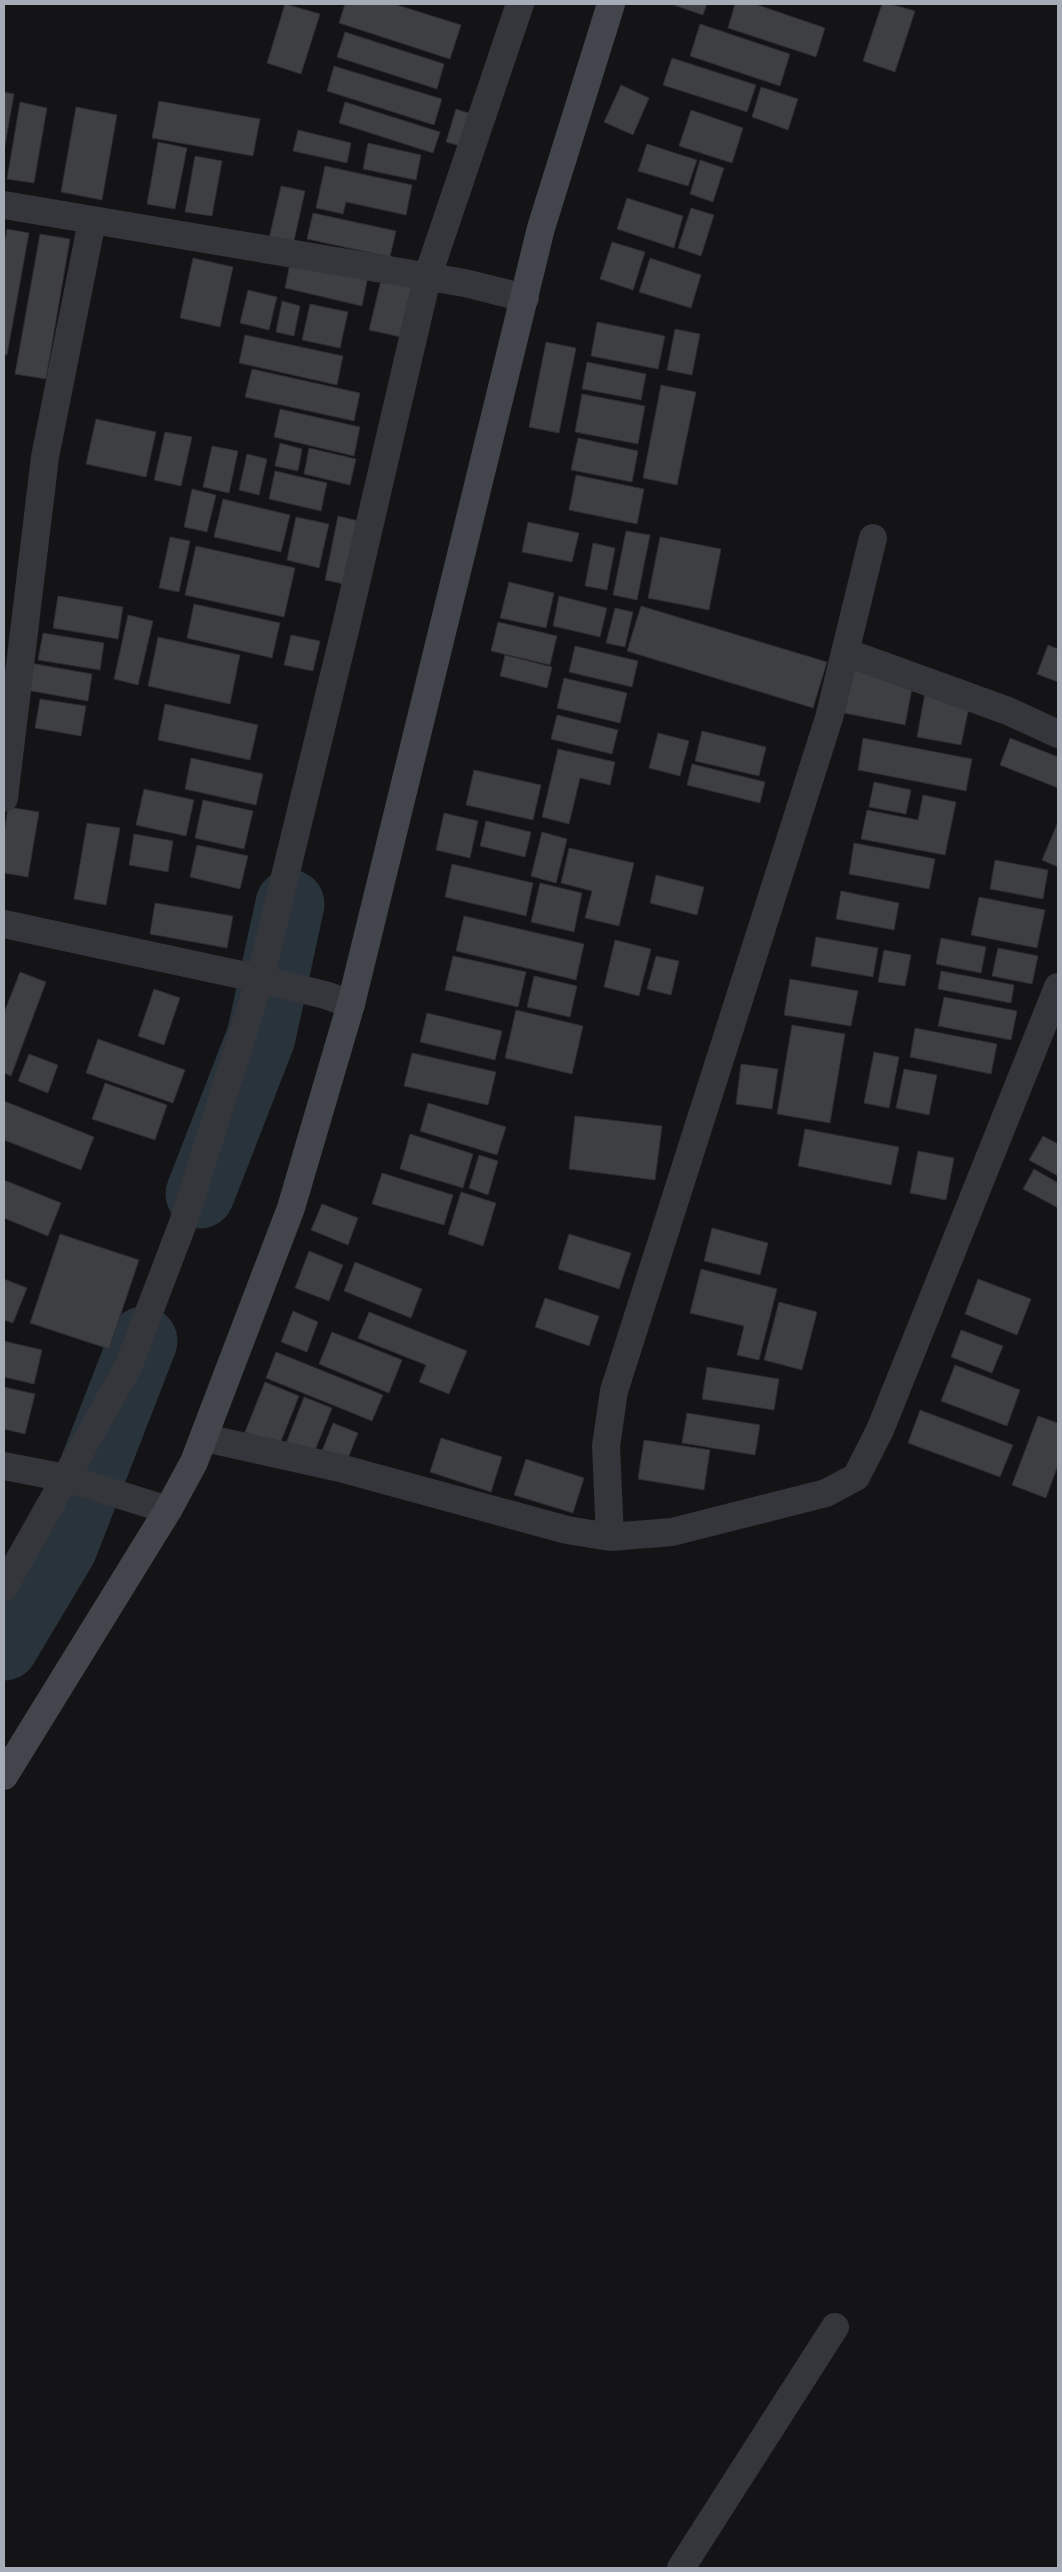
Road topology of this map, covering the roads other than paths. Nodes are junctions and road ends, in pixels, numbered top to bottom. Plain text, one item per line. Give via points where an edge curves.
1 (520, 4) edge
2 (610, 4) edge
3 (4, 205) edge
4 (92, 220) junction
5 (430, 278) junction
6 (524, 298) junction
7 (874, 538) dead end
8 (845, 652) junction
9 (1058, 734) edge
10 (4, 798) edge
11 (4, 924) edge
12 (265, 980) junction
13 (1058, 986) edge
14 (351, 1004) junction
15 (205, 1438) junction
16 (4, 1466) edge
17 (77, 1481) junction
18 (168, 1510) junction
19 (610, 1537) junction
20 (4, 1587) edge
21 (4, 1776) edge
22 (835, 2327) dead end
23 (681, 2568) edge

1 - 5 street
2 - 6 street via 541,228
3 - 4 street
4 - 5 street
4 - 10 street via 45,457
5 - 6 street
5 - 12 street
6 - 14 street
7 - 8 street
8 - 9 street via 1008,711
8 - 19 street via 826,727 614,1391 606,1446
11 - 12 street
12 - 14 street via 325,994
12 - 17 street via 182,1223 128,1367
13 - 19 street via 880,1430 856,1477 826,1492 672,1532
14 - 15 street via 291,1208
15 - 18 street
15 - 19 street via 340,1468 567,1530
16 - 17 street
17 - 18 street
17 - 20 street
18 - 21 street
22 - 23 street

